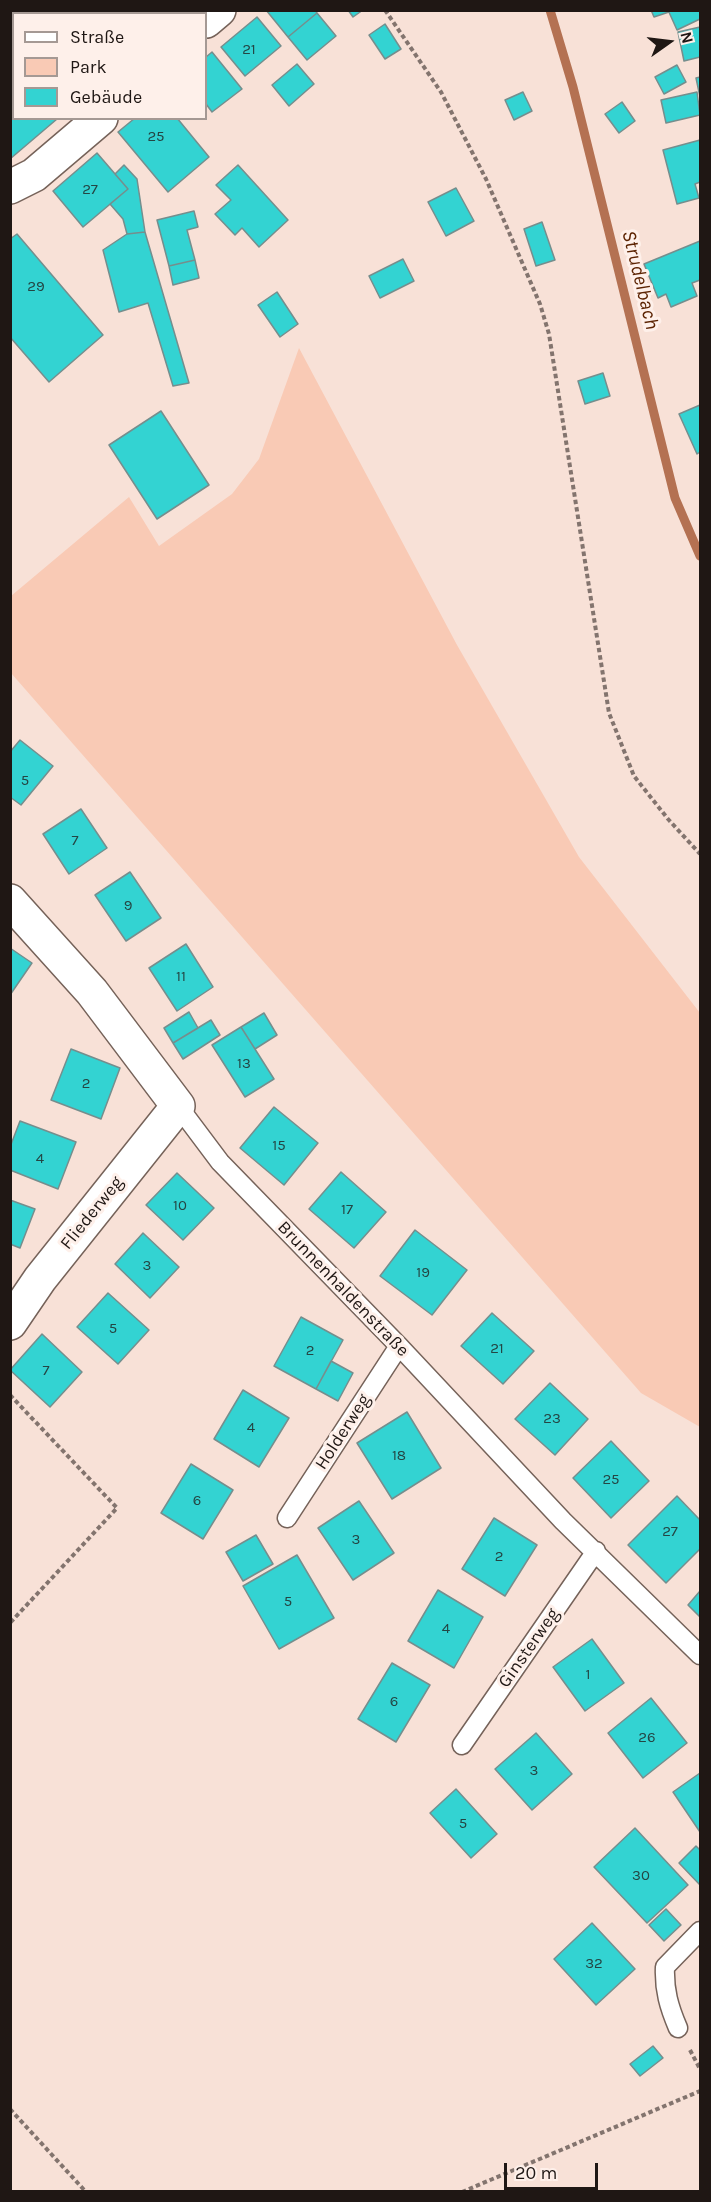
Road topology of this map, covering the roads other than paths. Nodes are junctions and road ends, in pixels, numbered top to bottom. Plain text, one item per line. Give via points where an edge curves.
1 (219, 10) edge
2 (207, 20) edge
3 (87, 123) edge
4 (10, 187) edge
5 (10, 901) edge
6 (178, 1106) junction
7 (10, 1323) edge
8 (399, 1346) junction
9 (287, 1518) dead end
10 (596, 1551) junction
11 (700, 1655) edge
12 (462, 1745) dead end
13 (700, 1931) edge
14 (678, 2028) dead end

1 - 2 street
3 - 4 street via 34,175
5 - 6 street, Brunnenhaldenstraße via 92,992
6 - 7 street, Fliederweg via 40,1279
6 - 8 lane, Brunnenhaldenstraße via 220,1162
8 - 9 lane, Holderweg
8 - 10 lane, Brunnenhaldenstraße via 563,1521
10 - 11 lane, Brunnenhaldenstraße
10 - 12 lane, Ginsterweg
13 - 14 lane via 665,1966 668,2006

